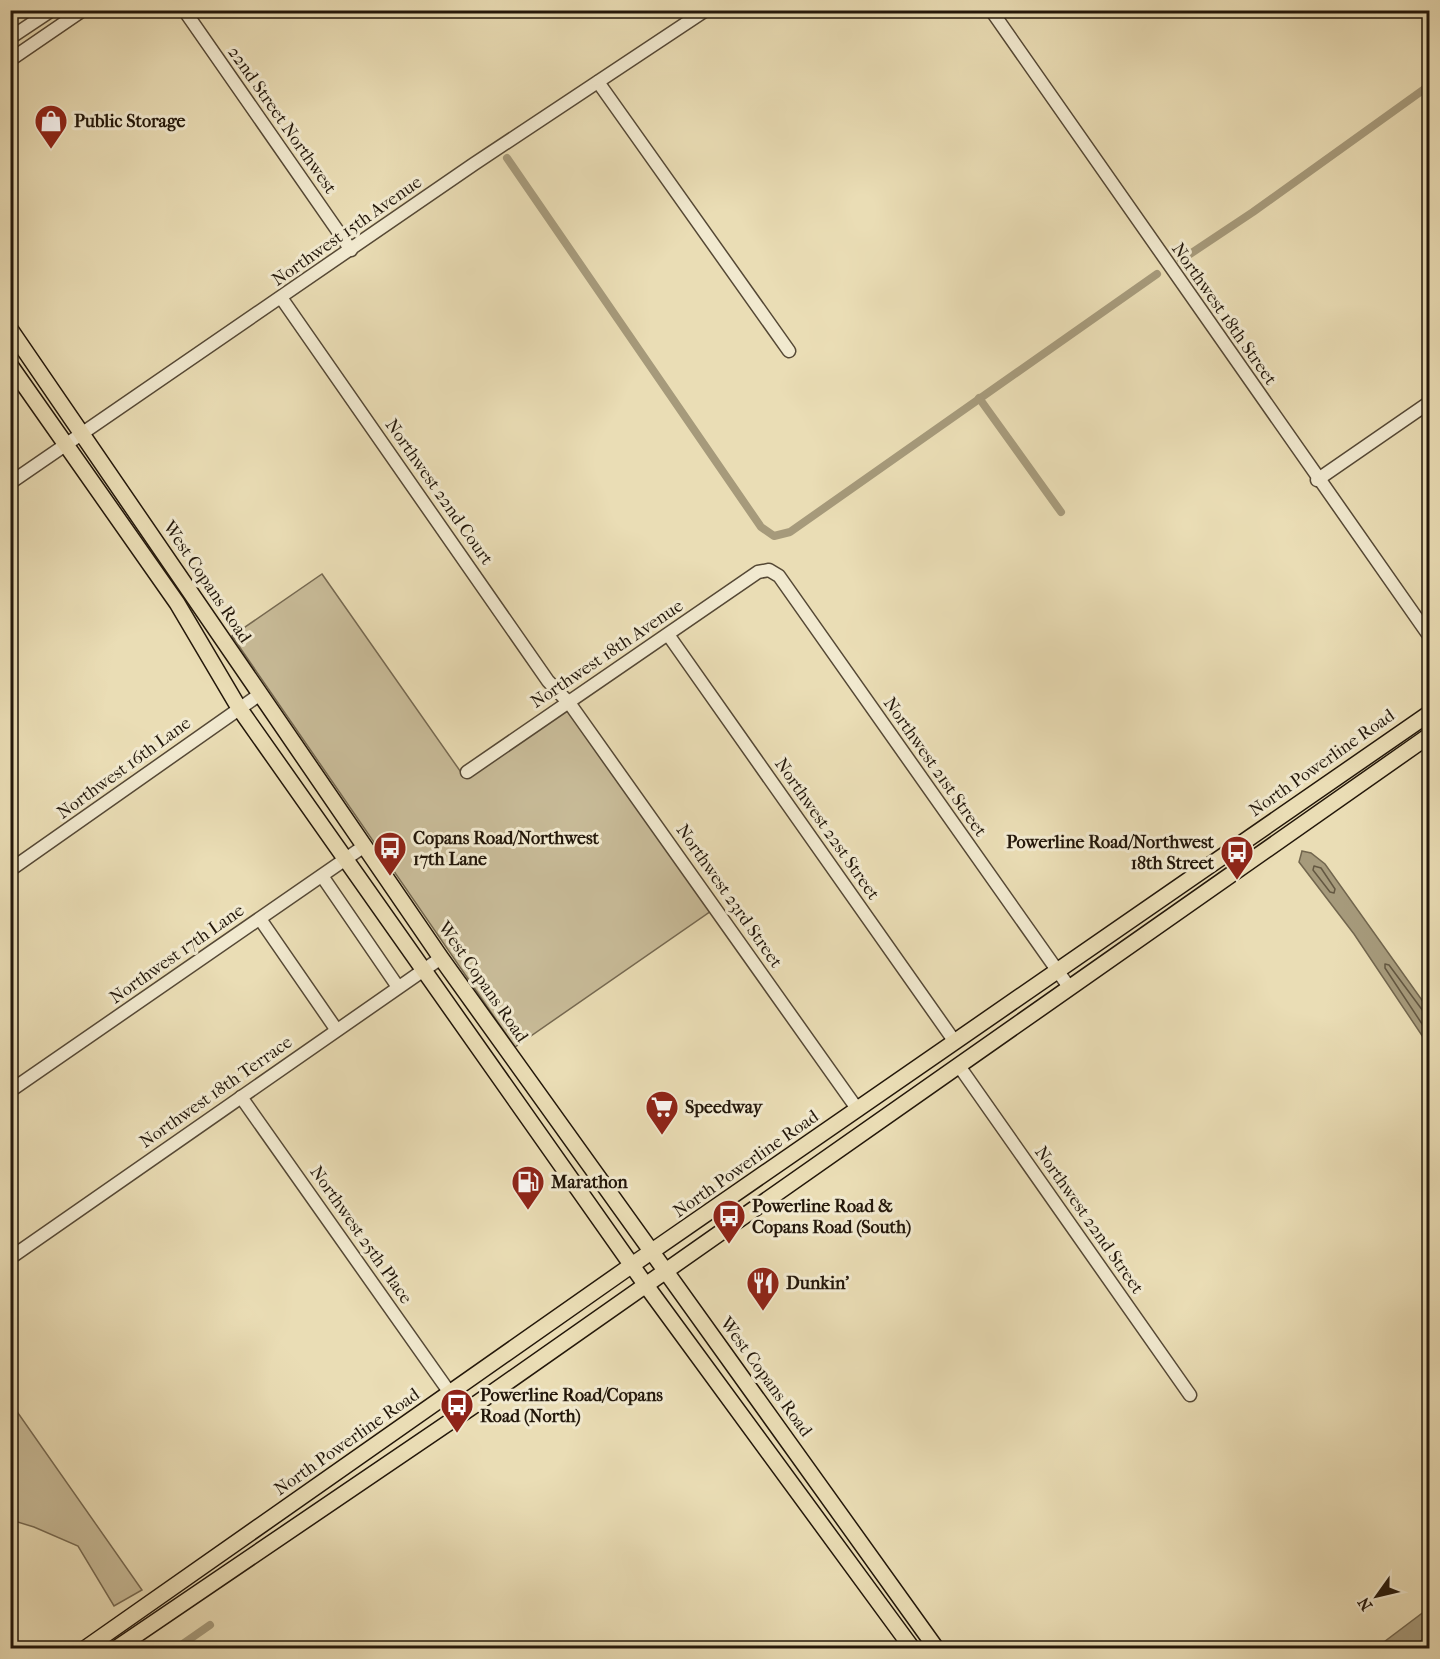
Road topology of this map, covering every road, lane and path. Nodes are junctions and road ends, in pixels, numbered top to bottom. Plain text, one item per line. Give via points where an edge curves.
1 (52, 10) edge
2 (83, 10) edge
3 (184, 10) edge
4 (991, 10) edge
5 (705, 11) edge
6 (10, 38) edge
7 (10, 60) edge
8 (598, 82) junction
9 (351, 250) junction
10 (282, 298) junction
11 (10, 329) edge
12 (789, 351) dead end
13 (10, 365) edge
14 (1430, 402) edge
15 (84, 433) junction
16 (65, 444) junction
17 (1317, 480) junction
18 (10, 483) edge
19 (769, 570) joint
20 (669, 636) junction
21 (1430, 637) edge
22 (259, 695) junction
23 (570, 704) junction
24 (239, 708) junction
25 (1430, 712) edge
26 (1430, 735) edge
27 (467, 772) dead end
28 (1307, 797) junction
29 (363, 847) junction
30 (1261, 853) junction
31 (346, 859) junction
32 (10, 870) edge
33 (322, 876) junction
34 (260, 919) junction
35 (441, 958) junction
36 (423, 970) junction
37 (1057, 971) junction
38 (398, 987) junction
39 (1069, 987) junction
40 (336, 1029) junction
41 (955, 1042) junction
42 (959, 1066) junction
43 (10, 1091) edge
44 (877, 1096) junction
45 (242, 1097) junction
46 (858, 1110) junction
47 (870, 1128) junction
48 (652, 1253) junction
49 (13, 1256) dead end
50 (632, 1265) junction
51 (665, 1272) junction
52 (645, 1284) junction
53 (450, 1393) junction
54 (1190, 1395) dead end
55 (368, 1451) junction
56 (341, 1494) junction
57 (150, 1604) junction
58 (118, 1626) junction
59 (122, 1645) edge
60 (86, 1648) edge
61 (109, 1648) edge
62 (912, 1648) edge
63 (936, 1648) edge

1 - 6 street
2 - 7 street
3 - 9 street, 22nd Street Northwest
4 - 17 street, Northwest 18th Street
5 - 8 street, Northwest 15th Avenue
8 - 9 street, Northwest 15th Avenue
8 - 12 street
9 - 10 street, Northwest 15th Avenue
10 - 15 street, Northwest 15th Avenue
10 - 23 street, Northwest 22nd Court via 548,681
11 - 15 main road, West Copans Road
13 - 16 main road, West Copans Road
14 - 17 street
15 - 16 street, Northwest 15th Avenue
15 - 22 main road, West Copans Road
16 - 18 street, Northwest 15th Avenue
16 - 24 main road, West Copans Road via 177,603
17 - 21 street, Northwest 18th Street
19 - 20 street, Northwest 18th Avenue via 758,572
19 - 37 street, Northwest 21st Street via 779,576
20 - 23 street, Northwest 18th Avenue
20 - 41 street, Northwest 22st Street
22 - 24 street, Northwest 16th Lane
22 - 29 main road, West Copans Road
23 - 27 street, Northwest 18th Avenue
23 - 46 street, Northwest 23rd Street
24 - 31 main road, West Copans Road
24 - 32 street, Northwest 16th Lane
25 - 28 main road, North Powerline Road
26 - 30 main road
28 - 30 main road via 1303,811 1264,838
28 - 37 main road, North Powerline Road
29 - 31 street, Northwest 17th Lane
29 - 35 main road, West Copans Road
30 - 39 main road
31 - 33 street, Northwest 17th Lane
31 - 36 main road, West Copans Road
33 - 34 street, Northwest 17th Lane
33 - 38 street
34 - 40 street
34 - 43 street, Northwest 17th Lane
35 - 36 street, Northwest 18th Terrace
35 - 48 main road, West Copans Road
36 - 38 street, Northwest 18th Terrace
36 - 50 main road, West Copans Road
37 - 39 street, Northwest 21st Street
37 - 41 main road, North Powerline Road
38 - 40 street, Northwest 18th Terrace
39 - 42 main road
40 - 45 street, Northwest 18th Terrace
41 - 44 main road, North Powerline Road
42 - 47 main road
42 - 54 street, Northwest 22nd Street
44 - 46 main road, North Powerline Road
44 - 47 main road via 869,1115
45 - 49 street, Northwest 18th Terrace
45 - 53 street, Northwest 25th Place
46 - 48 main road, North Powerline Road
47 - 51 main road
48 - 50 main road, North Powerline Road
48 - 51 main road, West Copans Road
50 - 52 main road, West Copans Road
50 - 53 main road, North Powerline Road
51 - 52 main road
51 - 63 main road, West Copans Road
52 - 56 main road
52 - 62 main road, West Copans Road
53 - 55 main road, North Powerline Road
55 - 56 main road via 365,1465
55 - 57 main road, North Powerline Road
56 - 59 main road
57 - 58 main road, North Powerline Road
57 - 59 main road
58 - 60 main road, North Powerline Road
58 - 61 main road via 118,1636

